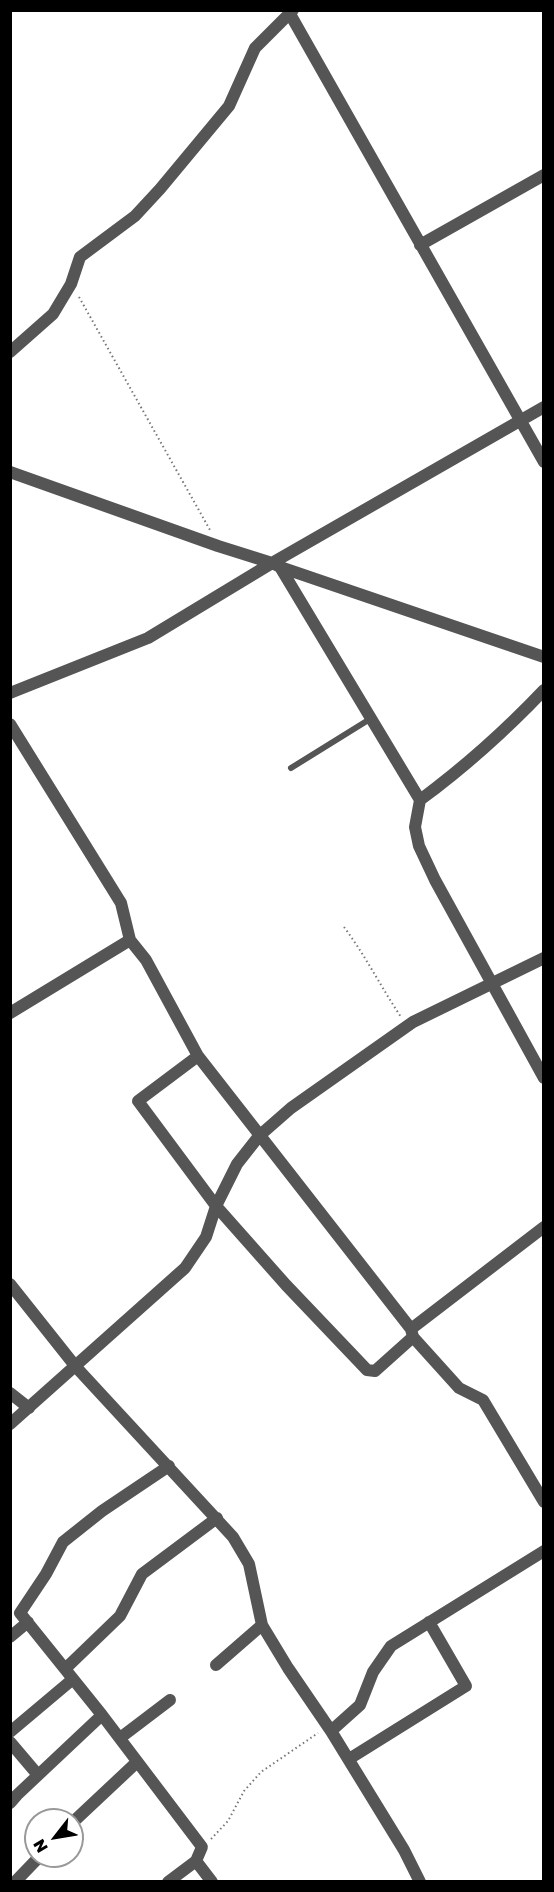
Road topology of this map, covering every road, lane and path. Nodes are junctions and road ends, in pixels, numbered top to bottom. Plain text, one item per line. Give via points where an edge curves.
1 (292, 12) edge
2 (543, 175) edge
3 (420, 245) junction
4 (71, 284) junction
5 (10, 352) edge
6 (543, 407) edge
7 (520, 420) junction
8 (543, 462) edge
9 (10, 472) edge
10 (218, 546) junction
11 (276, 565) junction
12 (543, 657) edge
13 (543, 690) edge
14 (10, 693) edge
15 (370, 719) junction
16 (10, 724) edge
17 (291, 768) dead end
18 (420, 800) junction
19 (344, 927) dead end
20 (130, 940) junction
21 (543, 957) edge
22 (491, 983) junction
23 (10, 1013) edge
24 (407, 1027) junction
25 (198, 1056) junction
26 (543, 1078) edge
27 (260, 1136) junction
28 (216, 1206) junction
29 (543, 1227) edge
30 (10, 1284) edge
31 (412, 1333) junction
32 (76, 1367) junction
33 (10, 1393) edge
34 (29, 1408) junction
35 (10, 1424) edge
36 (169, 1466) junction
37 (543, 1502) edge
38 (217, 1518) junction
39 (543, 1551) edge
40 (28, 1622) junction
41 (429, 1622) junction
42 (262, 1625) junction
43 (10, 1637) edge
44 (216, 1665) dead end
45 (69, 1674) junction
46 (170, 1700) dead end
47 (102, 1715) junction
48 (330, 1729) junction
49 (10, 1732) edge
50 (120, 1738) junction
51 (10, 1742) edge
52 (349, 1759) junction
53 (137, 1762) junction
54 (39, 1775) junction
55 (10, 1803) edge
56 (84, 1812) edge
57 (202, 1847) junction
58 (196, 1861) junction
59 (28, 1868) edge
60 (15, 1881) edge
61 (168, 1881) edge
62 (212, 1881) edge
63 (420, 1881) edge

1 - 3 street
1 - 4 street via 255,48 229,106 135,216 80,257
2 - 3 street
3 - 7 street
4 - 5 street via 52,314
4 - 10 path
6 - 7 street
7 - 8 street
7 - 11 street
9 - 10 street
10 - 11 street
11 - 12 street
11 - 14 street via 148,638
11 - 15 street
13 - 18 street via 475,758
15 - 17 lane
15 - 18 street
16 - 20 street via 121,903
18 - 22 street via 415,827 418,846
19 - 24 path
20 - 23 street
20 - 25 street via 146,960
21 - 22 street
22 - 24 street
22 - 26 street
24 - 27 street via 291,1108
25 - 27 street
25 - 28 street via 138,1101
27 - 28 street via 237,1164
27 - 31 street
28 - 31 street via 367,1370 375,1371
28 - 32 street via 206,1237 185,1268
29 - 31 street
30 - 32 street
31 - 37 street via 459,1388 483,1400
32 - 34 street
32 - 36 street
33 - 34 street
34 - 35 street
36 - 38 street
36 - 40 street via 63,1542 20,1613
38 - 42 street via 249,1564
38 - 45 street via 142,1574 120,1616
39 - 41 street
40 - 43 street
40 - 45 street
41 - 48 street via 391,1646 373,1672 360,1705
41 - 52 street via 466,1686
42 - 44 street
42 - 48 street
45 - 47 street
45 - 49 street
46 - 50 street
47 - 50 street
47 - 54 street
48 - 52 street
48 - 57 path via 261,1772 244,1791 228,1821
50 - 53 street
51 - 54 street
52 - 63 street
53 - 56 street
53 - 57 street
54 - 55 street
57 - 58 street
58 - 61 street
58 - 62 street
59 - 60 street

